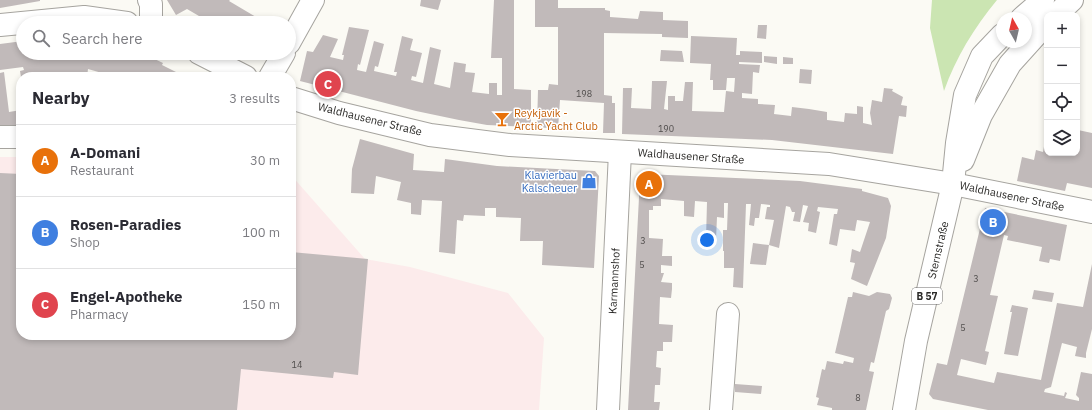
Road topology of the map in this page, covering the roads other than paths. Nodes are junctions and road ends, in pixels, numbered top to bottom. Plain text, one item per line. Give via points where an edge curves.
1 (149, 0) edge
2 (313, 0) edge
3 (1020, 0) edge
4 (1043, 0) edge
5 (1072, 0) edge
6 (1013, 12) edge
7 (1029, 12) edge
8 (1059, 12) edge
9 (151, 16) edge
10 (16, 23) edge
11 (0, 25) edge
12 (1044, 26) edge
13 (296, 30) edge
14 (996, 40) edge
15 (213, 60) edge
16 (280, 60) edge
17 (236, 72) edge
18 (273, 72) edge
19 (296, 100) edge
20 (0, 137) edge
21 (16, 137) edge
22 (620, 152) junction
23 (953, 184) junction
24 (1092, 212) edge
25 (728, 314) dead end
26 (608, 410) edge
27 (721, 410) edge
28 (904, 410) edge

1 - 9 street
2 - 13 street
3 - 6 street
4 - 7 street
5 - 8 street
10 - 11 street
12 - 23 street, B 57 via 1010,64 981,115
14 - 23 street, B 57 via 982,56 965,95 956,143
15 - 17 street
16 - 18 street
19 - 22 street, Waldhausener Straße via 430,135 510,145
20 - 21 street
22 - 23 street, Waldhausener Straße via 829,164
22 - 26 street, Karmannshof
23 - 24 street, Waldhausener Straße
23 - 28 street, Sternstraße / B 57 via 916,341
25 - 27 street

